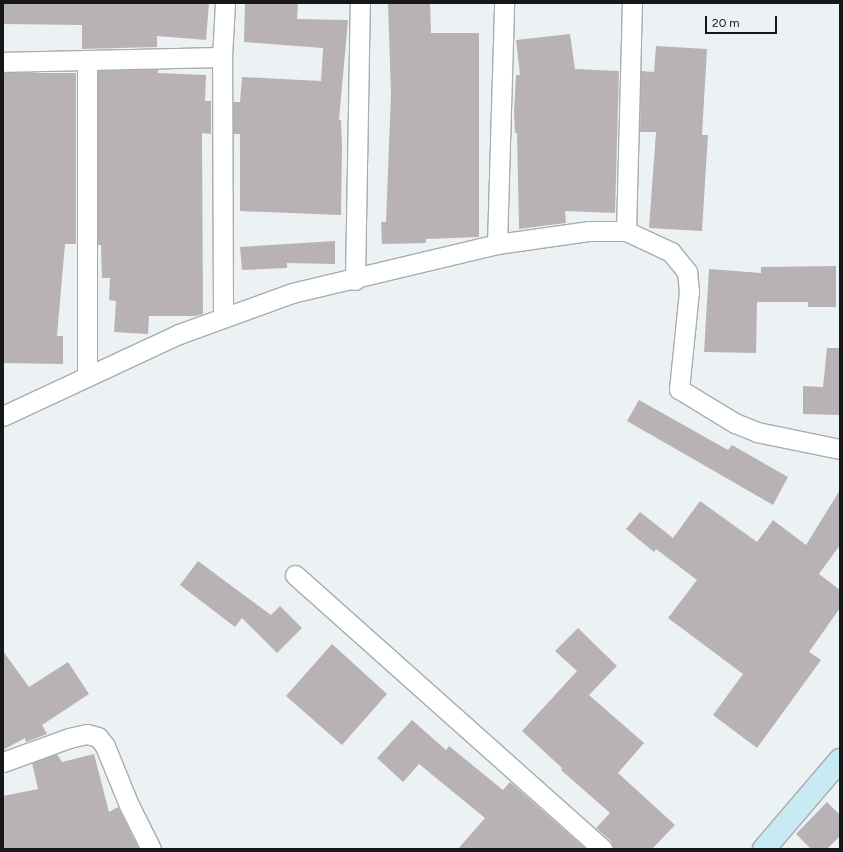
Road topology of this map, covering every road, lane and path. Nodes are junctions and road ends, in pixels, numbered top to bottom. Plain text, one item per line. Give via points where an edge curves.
1 (225, 3) edge
2 (360, 3) edge
3 (504, 3) edge
4 (632, 3) edge
5 (222, 57) junction
6 (87, 60) junction
7 (3, 62) edge
8 (626, 231) junction
9 (497, 244) junction
10 (355, 280) junction
11 (224, 316) junction
12 (87, 377) junction
13 (3, 416) edge
14 (840, 449) edge
15 (294, 575) dead end
16 (840, 760) edge
17 (3, 762) edge
18 (151, 849) edge
19 (603, 849) edge
20 (764, 849) edge

1 - 5 street
2 - 10 street
3 - 9 street
4 - 8 street
5 - 6 street
5 - 11 street
6 - 7 street
6 - 12 street
8 - 9 street via 588,231
8 - 14 street via 671,252 687,272 689,291 679,389 735,423 757,432
9 - 10 street
10 - 11 street via 292,294
11 - 12 street
12 - 13 street
15 - 19 street
16 - 20 main road
17 - 18 street via 69,738 87,734 98,737 105,746

